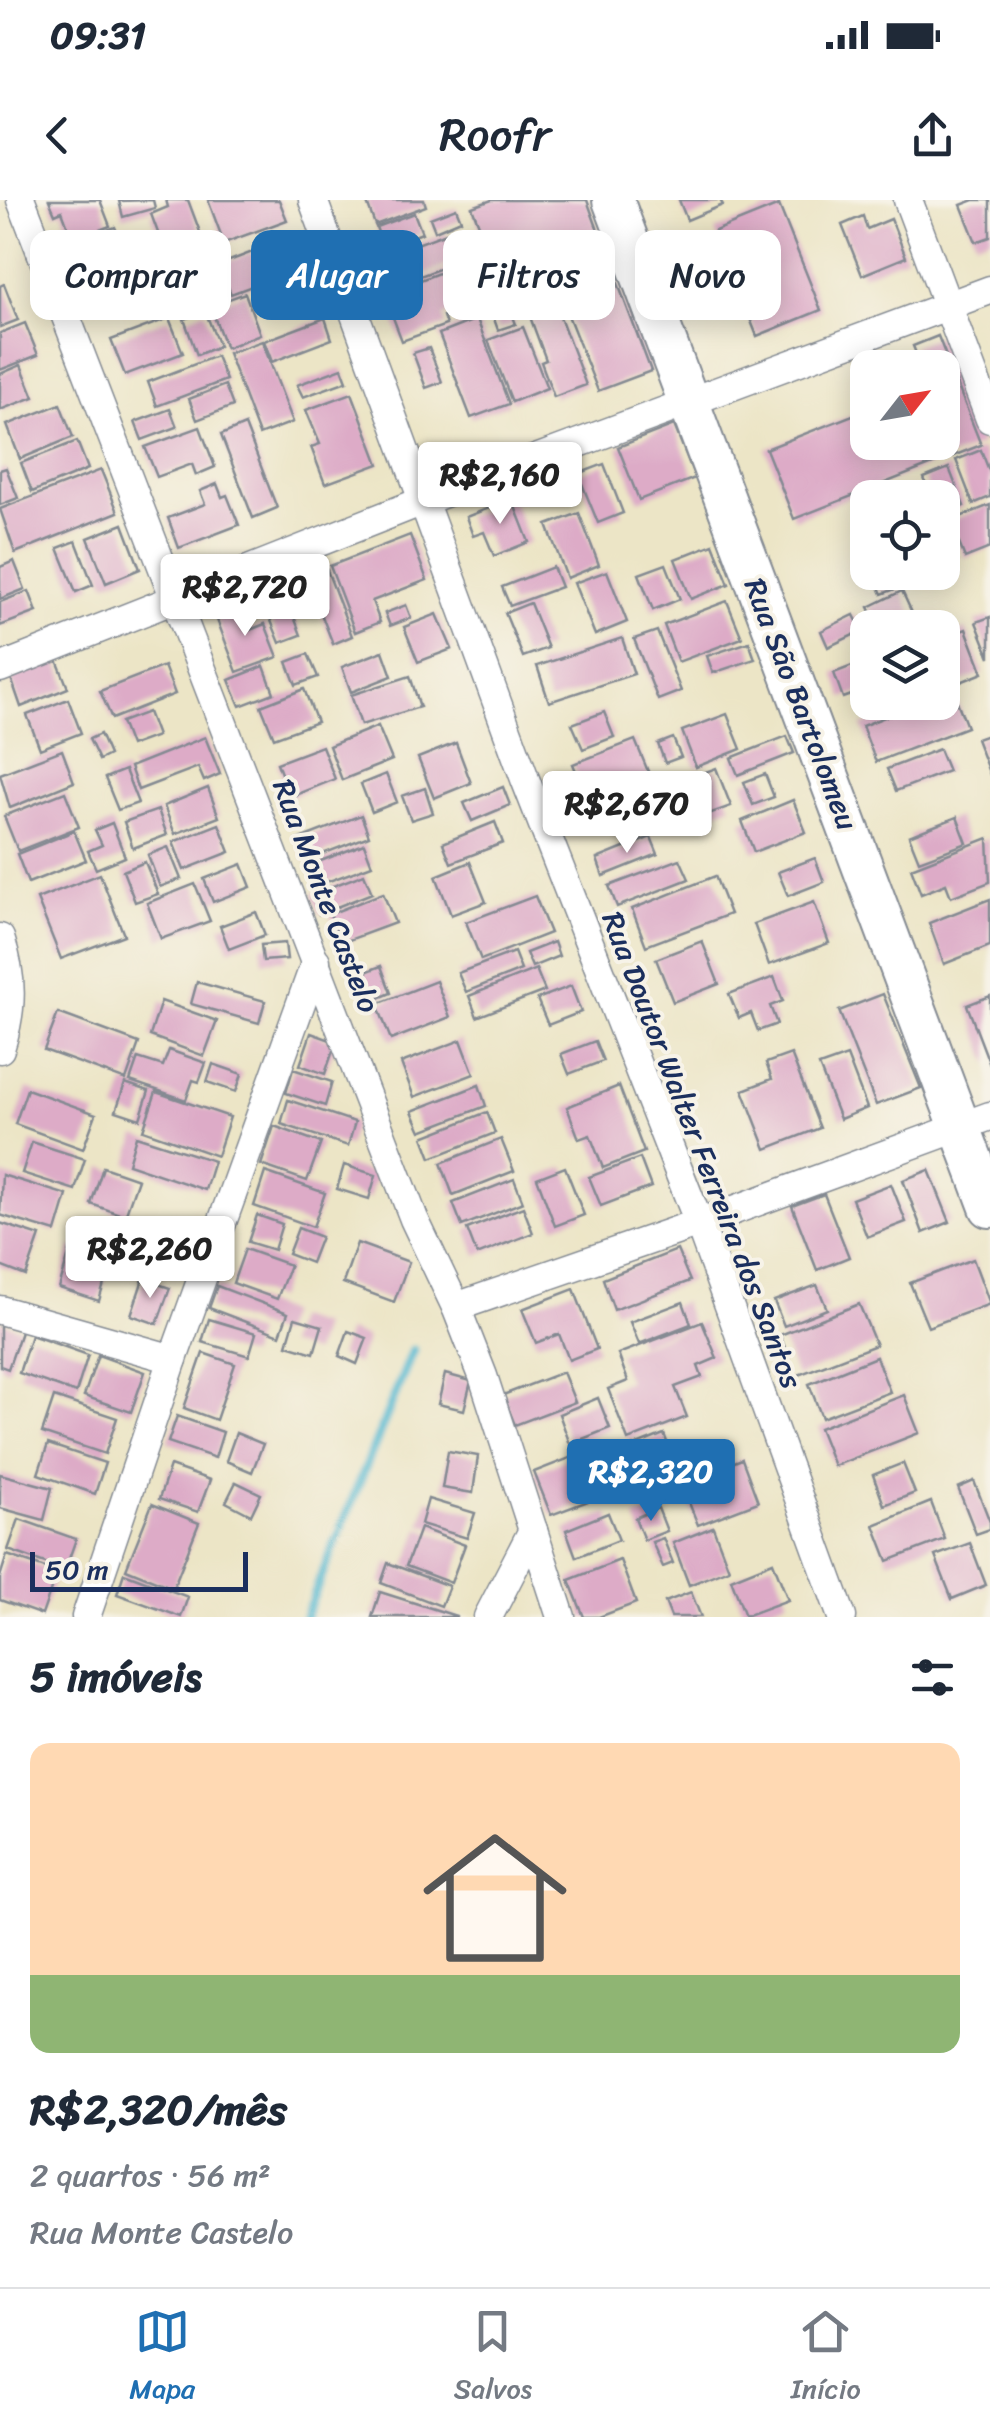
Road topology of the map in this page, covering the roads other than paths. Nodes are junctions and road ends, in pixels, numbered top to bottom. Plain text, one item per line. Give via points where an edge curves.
1 (22, 200) edge
2 (313, 200) edge
3 (613, 200) edge
4 (908, 200) edge
5 (990, 290) edge
6 (947, 307) junction
7 (688, 402) junction
8 (990, 420) edge
9 (423, 501) junction
10 (176, 597) junction
11 (0, 668) edge
12 (0, 938) edge
13 (316, 961) junction
14 (6, 1004) edge
15 (0, 1048) edge
16 (975, 1122) edge
17 (990, 1208) edge
18 (699, 1224) junction
19 (456, 1307) junction
20 (0, 1310) edge
21 (173, 1359) junction
22 (533, 1530) junction
23 (86, 1617) edge
24 (488, 1617) edge
25 (561, 1617) edge
26 (842, 1617) edge

1 - 10 street, Rua Monte Castelo
2 - 9 street, Rua Doutor Walter Ferreira dos Santos
3 - 7 street, Rua São Bartolomeu
4 - 6 street
5 - 6 street
6 - 7 street
6 - 8 street
7 - 9 street
7 - 16 street, Rua São Bartolomeu
9 - 10 street
9 - 18 street, Rua Doutor Walter Ferreira dos Santos
10 - 11 street
10 - 13 street, Rua Monte Castelo
12 - 14 street via 10,968
13 - 19 street, Rua Monte Castelo via 414,1220
13 - 21 street
14 - 15 street
16 - 17 street, Rua São Bartolomeu
16 - 18 street
18 - 19 street
18 - 26 street, Rua Doutor Walter Ferreira dos Santos
19 - 22 street, Rua Monte Castelo
20 - 21 street
21 - 23 street
22 - 24 street
22 - 25 street, Rua Monte Castelo

